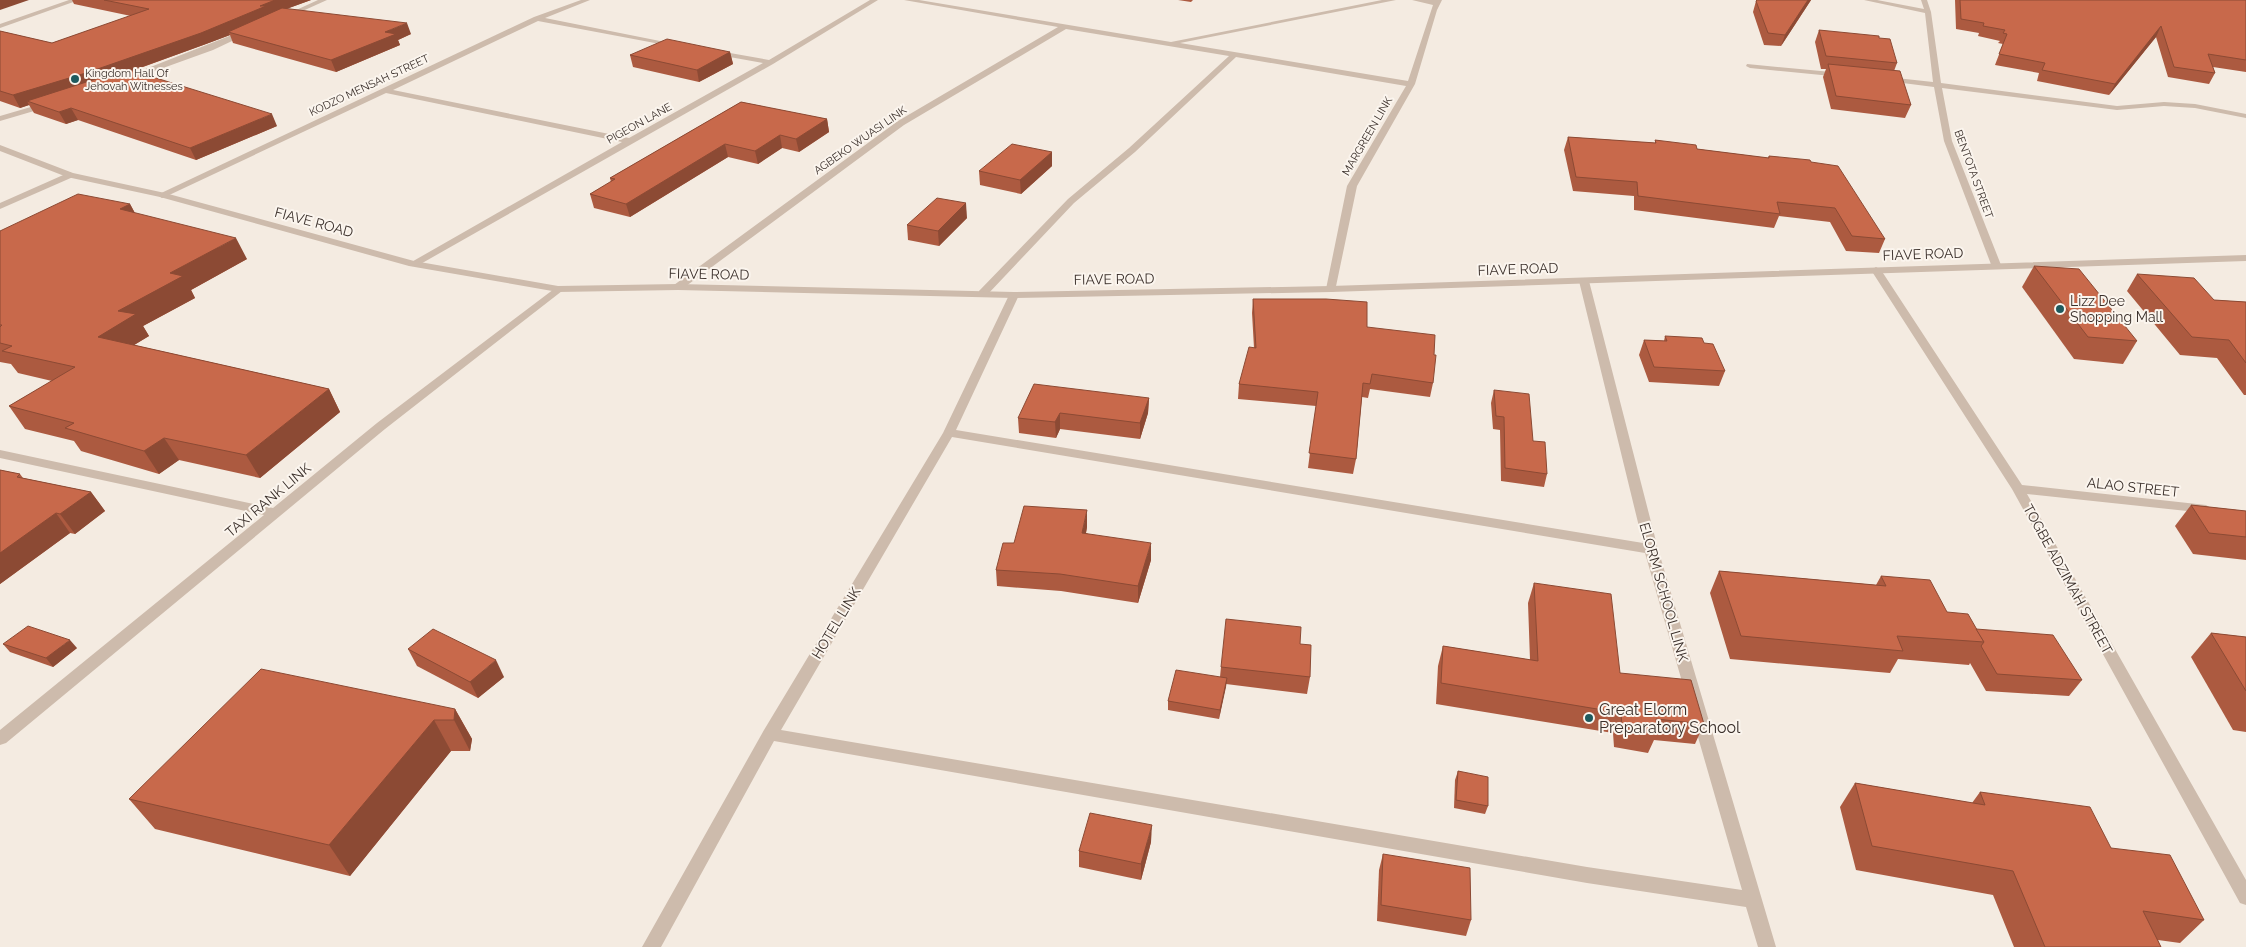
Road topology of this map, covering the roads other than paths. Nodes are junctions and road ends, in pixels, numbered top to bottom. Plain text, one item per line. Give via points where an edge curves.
1 (76, 0) edge
2 (324, 0) edge
3 (587, 0) edge
4 (875, 0) edge
5 (907, 0) edge
6 (1393, 0) edge
7 (1415, 0) edge
8 (1867, 0) edge
9 (1924, 0) edge
10 (1438, 2) edge
11 (1928, 12) junction
12 (280, 19) edge
13 (536, 19) junction
14 (0, 26) edge
15 (1065, 26) junction
16 (254, 30) edge
17 (1167, 43) junction
18 (682, 46) edge
19 (712, 52) edge
20 (1234, 55) junction
21 (770, 62) junction
22 (1750, 66) dead end
23 (1848, 75) edge
24 (1878, 78) edge
25 (118, 81) edge
26 (1411, 84) junction
27 (1937, 84) junction
28 (384, 90) junction
29 (54, 102) edge
30 (2246, 116) edge
31 (0, 118) edge
32 (629, 141) junction
33 (0, 148) edge
34 (70, 175) junction
35 (162, 195) junction
36 (0, 206) edge
37 (2246, 258) edge
38 (413, 264) junction
39 (1996, 265) junction
40 (1876, 270) junction
41 (1584, 281) junction
42 (678, 287) junction
43 (558, 289) junction
44 (1331, 289) junction
45 (983, 293) junction
46 (1014, 295) junction
47 (949, 433) junction
48 (0, 454) edge
49 (2018, 489) junction
50 (2219, 510) edge
51 (276, 514) junction
52 (1651, 549) junction
53 (770, 734) junction
54 (0, 739) edge
55 (2246, 897) edge
56 (1753, 900) junction
57 (650, 947) edge
58 (1768, 947) edge

1 - 14 street
2 - 12 street
3 - 13 street, KODZO MENSAH STREET
4 - 21 street, PIGEON LANE
5 - 15 street
6 - 17 street
7 - 10 street
8 - 11 street
9 - 11 street, BENTOTA STREET
10 - 26 street, MARGREEN LINK
11 - 27 street, BENTOTA STREET
13 - 18 street
13 - 28 street, KODZO MENSAH STREET
15 - 17 street
15 - 42 street, AGBEKO WUASI LINK via 901,123
16 - 25 street
17 - 20 street
19 - 21 street
20 - 26 street
20 - 45 street via 1132,150 1071,201
21 - 32 street, PIGEON LANE
22 - 23 street
24 - 27 street
26 - 44 street, MARGREEN LINK via 1352,186
27 - 30 street via 2117,108 2164,104 2195,106
27 - 39 street, BENTOTA STREET via 1948,141
28 - 32 street
28 - 35 street, KODZO MENSAH STREET
29 - 31 street
32 - 38 street, PIGEON LANE
33 - 34 street, FIAVE ROAD
34 - 35 street, FIAVE ROAD
34 - 36 street
35 - 38 street, FIAVE ROAD
37 - 39 street, FIAVE ROAD
38 - 43 street, FIAVE ROAD
39 - 40 street, FIAVE ROAD
40 - 41 street, FIAVE ROAD
40 - 49 street, TOGBE ADZIMAH STREET
41 - 44 street, FIAVE ROAD
41 - 52 street, ELORM SCHOOL LINK
42 - 43 street, FIAVE ROAD
42 - 45 street, FIAVE ROAD
43 - 51 street, TAXI RANK LINK via 381,426
44 - 46 street, FIAVE ROAD
45 - 46 street, FIAVE ROAD
46 - 47 street, HOTEL LINK
47 - 52 street
47 - 53 street, HOTEL LINK
48 - 51 street
49 - 50 street, ALAO STREET
49 - 55 street, TOGBE ADZIMAH STREET
51 - 54 street, TAXI RANK LINK
52 - 56 street, ELORM SCHOOL LINK
53 - 56 street via 1587,875
53 - 57 street, HOTEL LINK
56 - 58 street, ELORM SCHOOL LINK

